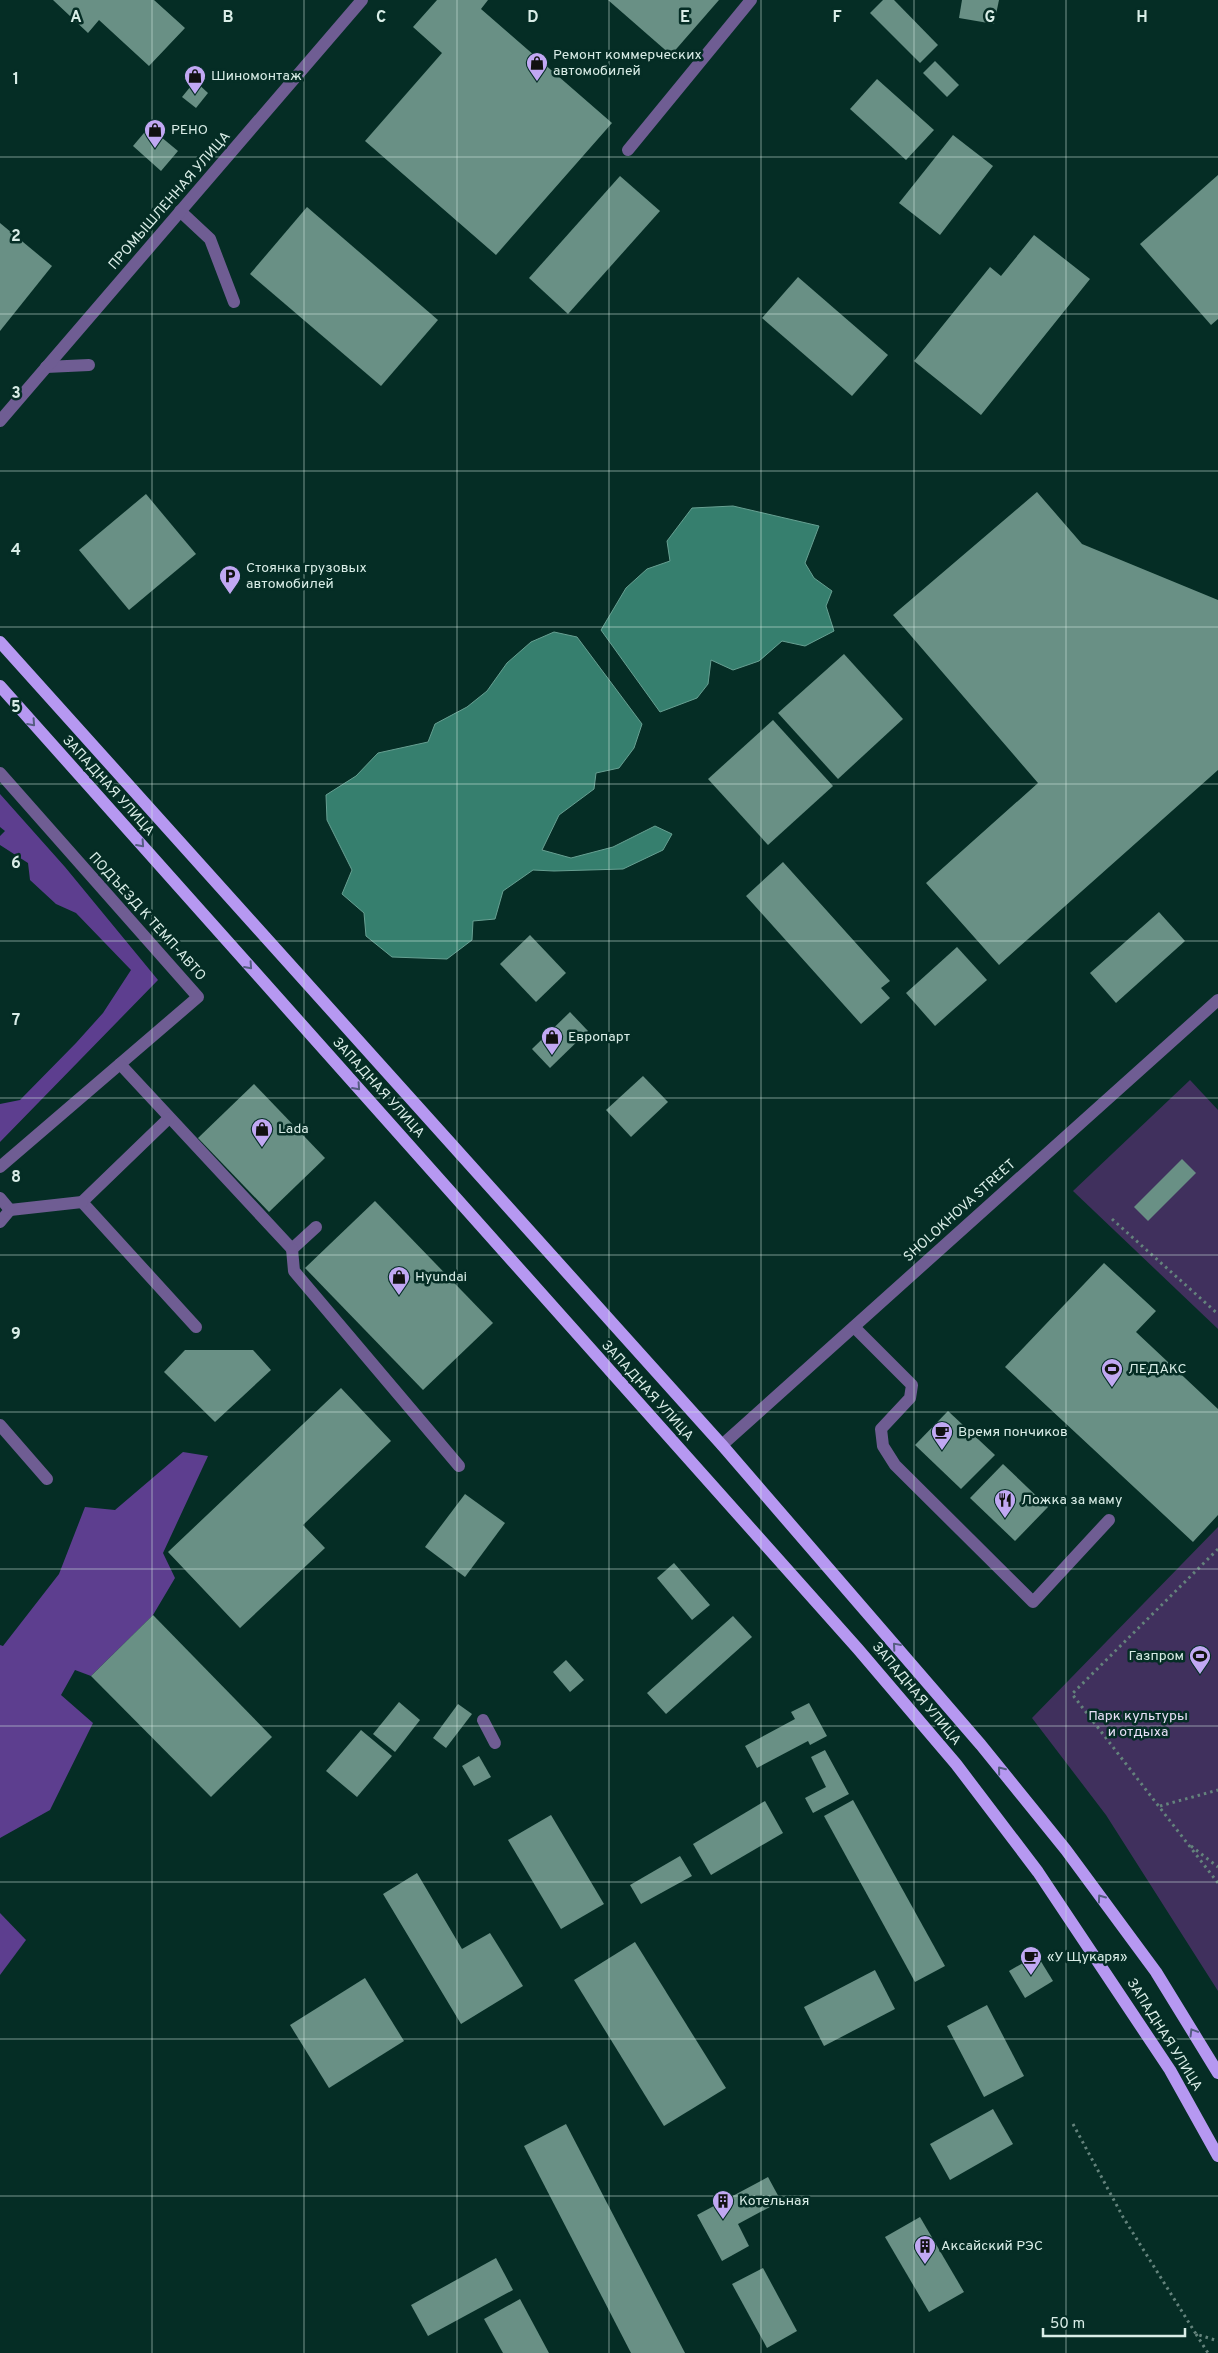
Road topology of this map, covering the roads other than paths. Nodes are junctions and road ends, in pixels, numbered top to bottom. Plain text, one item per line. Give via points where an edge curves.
1 (362, 0) edge
2 (751, 0) edge
3 (628, 150) dead end
4 (180, 211) junction
5 (234, 302) dead end
6 (89, 365) dead end
7 (46, 367) junction
8 (0, 421) edge
9 (0, 642) edge
10 (0, 686) edge
11 (0, 773) edge
12 (1218, 1000) edge
13 (120, 1064) junction
14 (169, 1118) junction
15 (0, 1167) edge
16 (0, 1198) edge
17 (82, 1202) junction
18 (10, 1210) junction
19 (0, 1222) edge
20 (316, 1227) dead end
21 (292, 1249) junction
22 (854, 1327) junction
23 (196, 1328) dead end
24 (0, 1425) edge
25 (722, 1445) junction
26 (459, 1466) dead end
27 (46, 1479) dead end
28 (1109, 1520) dead end
29 (483, 1720) dead end
30 (494, 1743) dead end
31 (1218, 2073) edge
32 (1218, 2156) edge

1 - 4 street, ПРОМЫШЛЕННАЯ УЛИЦА
2 - 3 street
4 - 5 street via 210,239
4 - 7 street, ПРОМЫШЛЕННАЯ УЛИЦА
6 - 7 street
7 - 8 street, ПРОМЫШЛЕННАЯ УЛИЦА
9 - 25 main road, ЗАПАДНАЯ УЛИЦА
10 -> 32 main road, ЗАПАДНАЯ УЛИЦА via 858,1649 956,1764 1038,1872 1119,1991 1170,2070
11 - 13 street, ПОДЪЕЗД К ТЕМП-АВТО via 198,997
12 - 22 street, SHOLOKHOVA STREET
13 - 14 street
13 - 15 street, ПОДЪЕЗД К ТЕМП-АВТО
14 - 17 street
14 - 21 street
16 - 18 street
17 - 18 street
17 - 23 street
18 - 19 street
20 - 21 street
21 - 26 street via 294,1271
22 - 25 street, SHOLOKHOVA STREET
22 - 28 street via 912,1385 910,1398 881,1429 883,1446 895,1465 1033,1602
24 - 27 street
31 -> 25 main road, ЗАПАДНАЯ УЛИЦА via 1156,1972 1066,1850 975,1738
29 - 30 street

